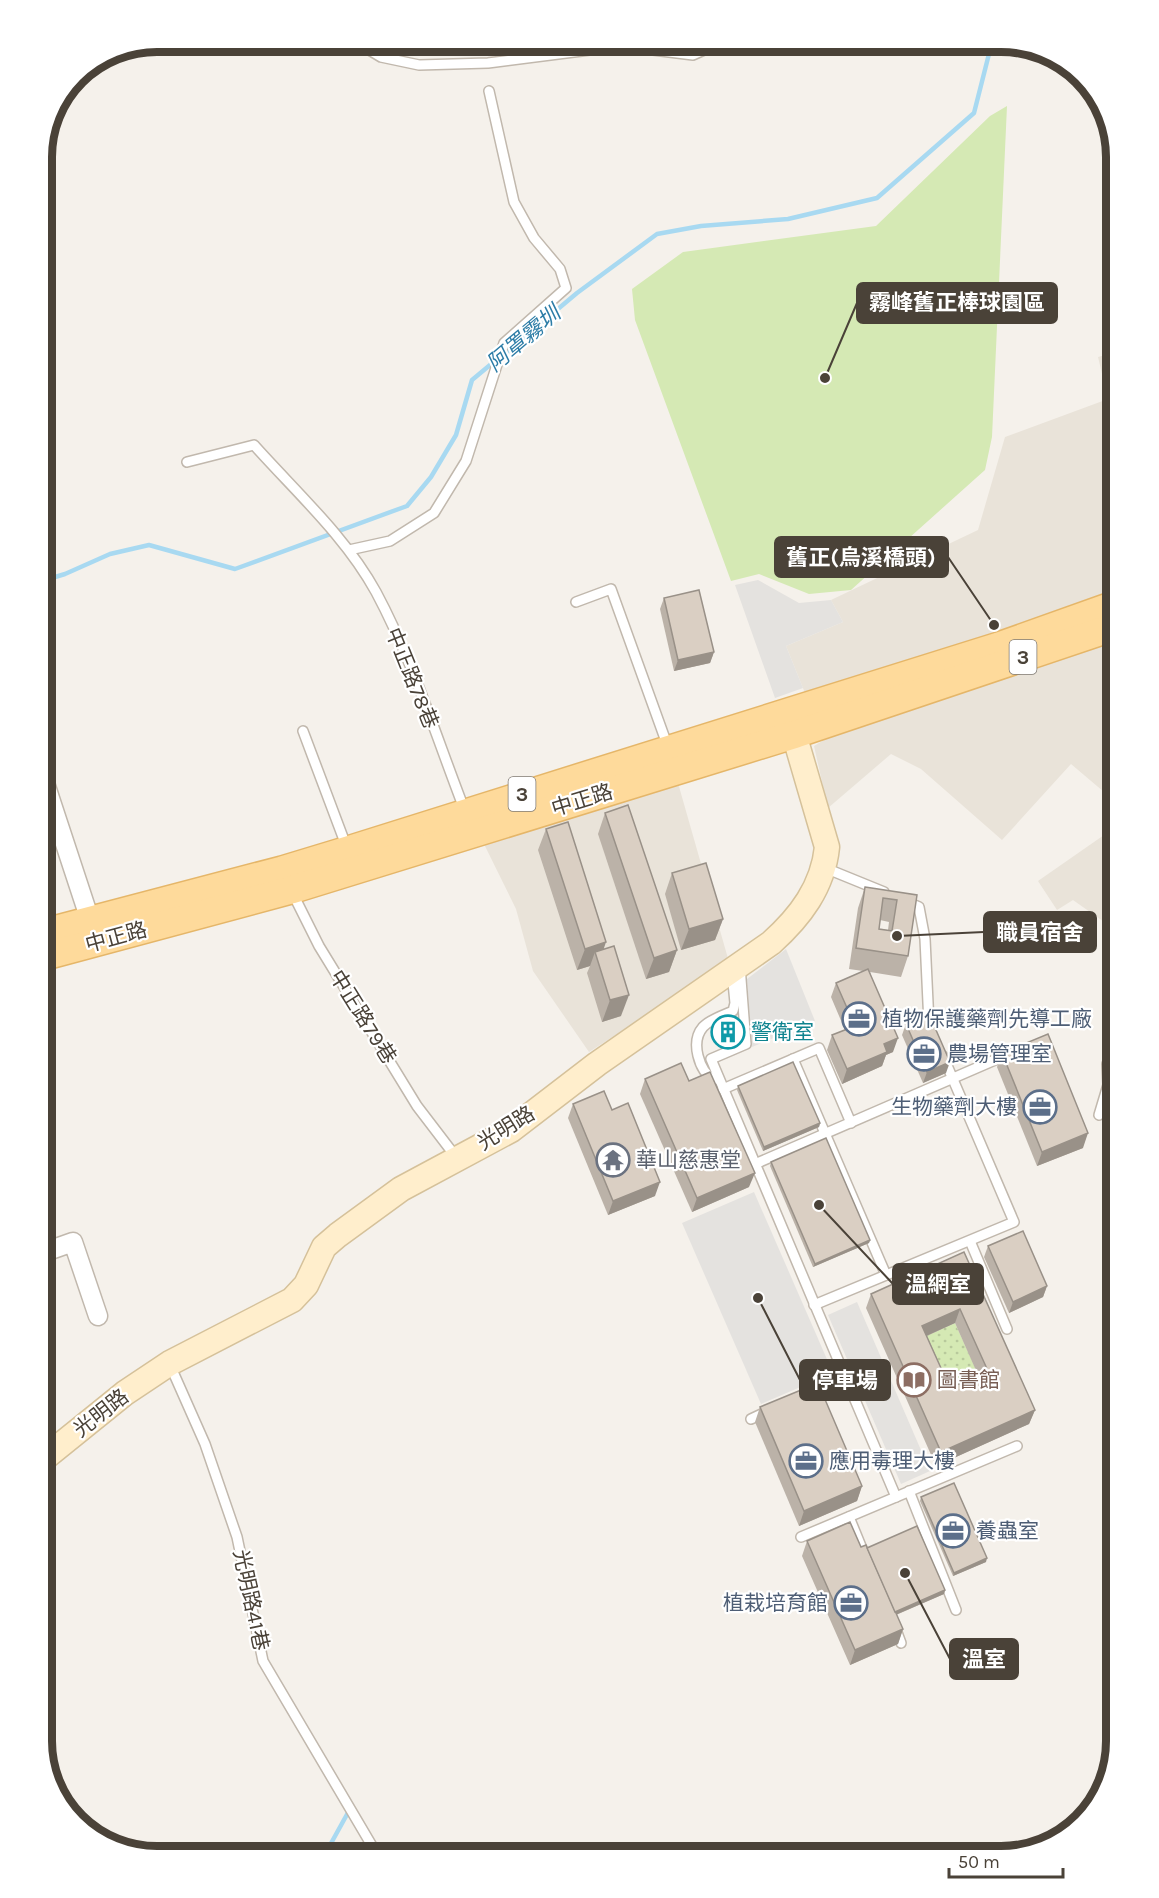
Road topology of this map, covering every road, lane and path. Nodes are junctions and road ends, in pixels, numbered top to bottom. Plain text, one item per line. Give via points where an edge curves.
1 (374, 53) edge
2 (566, 53) edge
3 (677, 53) edge
4 (697, 53) edge
5 (489, 91) dead end
6 (187, 462) dead end
7 (348, 550) junction
8 (576, 602) dead end
9 (1106, 608) edge
10 (1106, 629) edge
11 (792, 723) junction
12 (303, 731) dead end
13 (669, 749) junction
14 (53, 806) edge
15 (465, 812) junction
16 (348, 850) junction
17 (825, 868) junction
18 (287, 880) junction
19 (90, 920) junction
20 (53, 930) edge
21 (52, 954) edge
22 (736, 967) junction
23 (932, 1029) edge
24 (940, 1049) edge
25 (1019, 1050) edge
26 (793, 1059) junction
27 (953, 1078) junction
28 (722, 1087) junction
29 (1106, 1092) edge
30 (1099, 1115) dead end
31 (851, 1123) junction
32 (826, 1134) junction
33 (456, 1157) junction
34 (755, 1164) junction
35 (970, 1241) junction
36 (52, 1249) edge
37 (886, 1275) junction
38 (814, 1305) junction
39 (98, 1316) dead end
40 (1007, 1329) dead end
41 (170, 1363) junction
42 (845, 1377) junction
43 (804, 1396) edge
44 (772, 1409) edge
45 (752, 1419) dead end
46 (1017, 1446) dead end
47 (52, 1452) edge
48 (909, 1491) junction
49 (896, 1497) junction
50 (849, 1517) junction
51 (801, 1537) dead end
52 (870, 1569) edge
53 (956, 1610) dead end
54 (892, 1622) edge
55 (901, 1643) edge
56 (372, 1845) edge

1 - 2 lane via 419,65 488,63
3 - 4 lane
5 - 7 lane via 514,202 534,238 560,269 566,288 504,342 466,460 434,513 390,541
6 - 7 lane, 中正路78巷 via 254,446
7 - 15 lane, 中正路78巷 via 376,592 390,623
8 - 13 lane via 611,589
9 - 11 main road, 中正路 / 3
10 - 11 main road, 中正路 / 3
11 - 13 main road, 中正路 / 3
11 - 17 street, 光明路 via 827,848
11 - 18 main road, 中正路 / 3
12 - 16 lane
13 - 15 main road, 中正路 / 3
14 - 19 street
15 - 16 main road, 中正路 / 3
16 - 18 main road, 中正路 / 3
17 - 22 street, 光明路 via 816,890 789,927
17 - 23 lane via 919,907 925,939 927,1019
18 - 19 main road, 中正路 / 3
18 - 21 main road, 中正路 / 3
18 - 33 lane, 中正路79巷 via 356,1008 417,1106
19 - 20 main road, 中正路 / 3
22 - 28 lane via 746,1044 711,1059
22 - 28 lane via 734,1007 704,1026 698,1039 702,1067
22 - 33 street, 光明路 via 511,1130
24 - 27 lane
25 - 27 lane
26 - 28 lane
26 - 31 lane via 819,1048
26 - 32 lane
27 - 31 lane
27 - 35 lane via 1014,1222
28 - 34 lane
29 - 30 lane
31 - 32 lane
32 - 34 lane
32 - 37 lane
33 - 41 street, 光明路 via 401,1189 324,1247 306,1285 292,1300
34 - 38 lane
35 - 37 lane
35 - 40 lane
36 - 39 street via 74,1242
37 - 38 lane
38 - 42 lane
41 - 47 street, 光明路 via 125,1393
41 - 56 lane, 光明路41巷 via 205,1443 237,1537 264,1661
42 - 43 lane
42 - 49 lane
44 - 45 lane
46 - 48 lane
48 - 49 lane
48 - 53 lane
49 - 50 lane
50 - 51 lane
50 - 52 lane
54 - 55 lane

